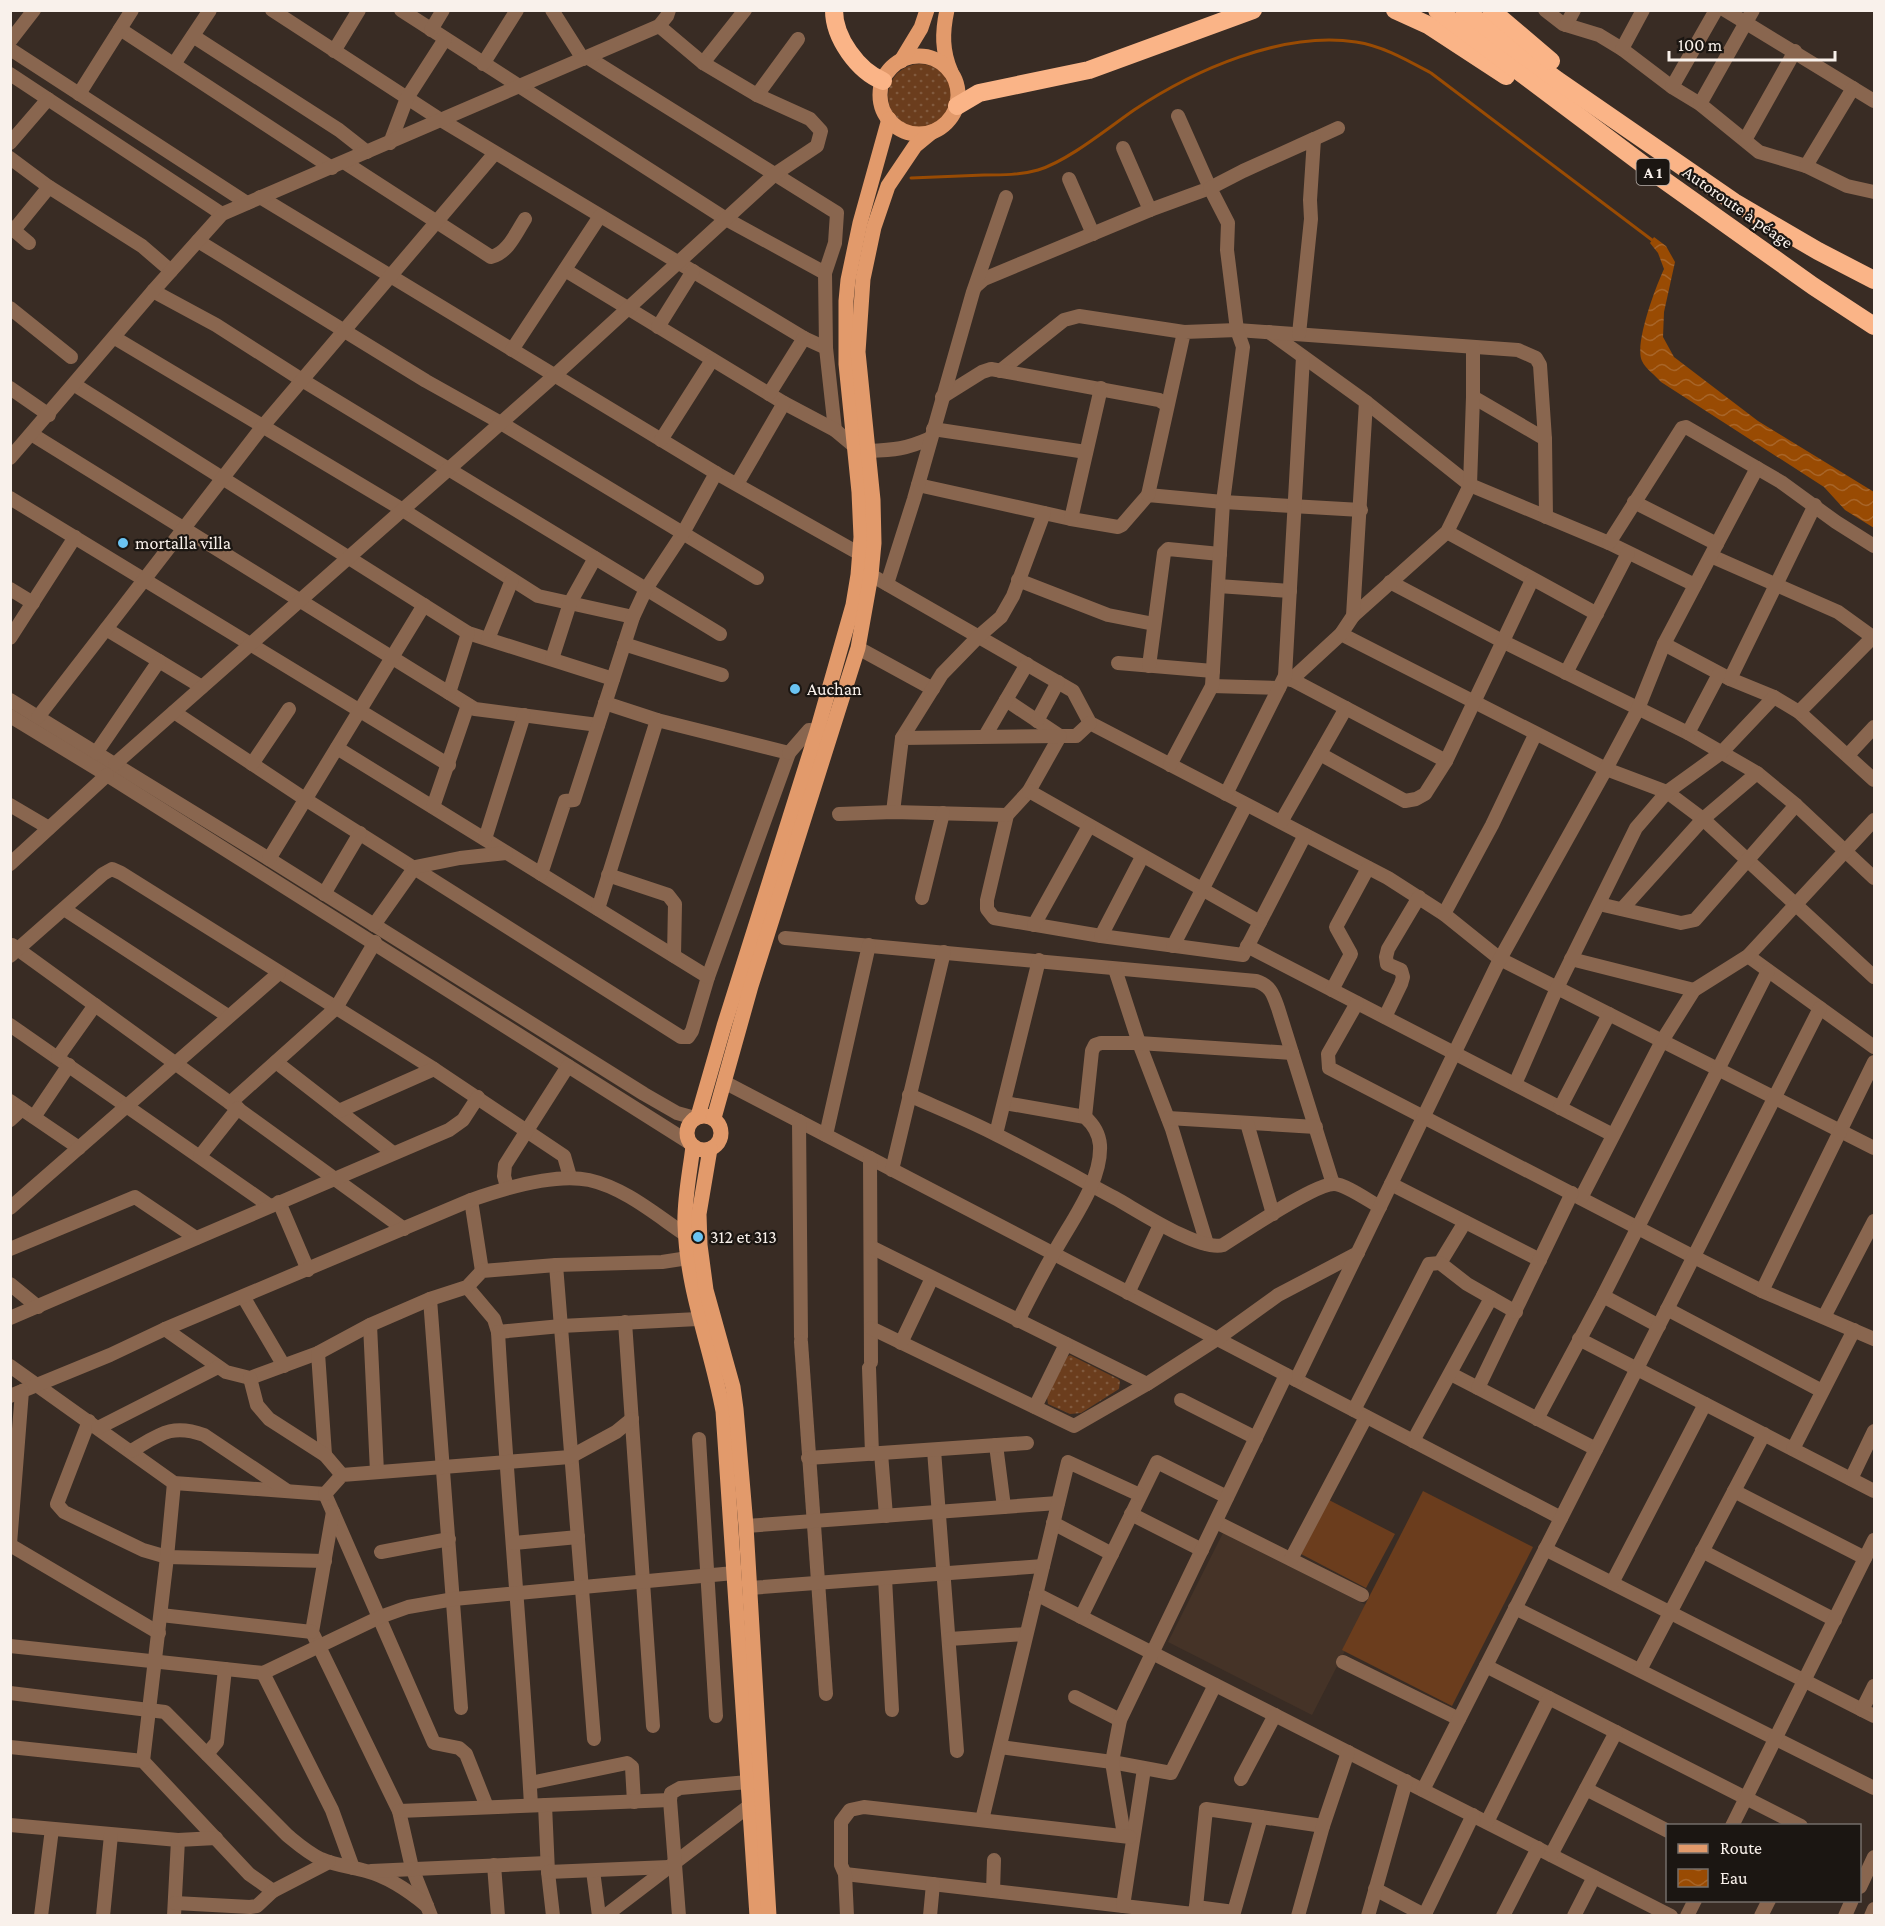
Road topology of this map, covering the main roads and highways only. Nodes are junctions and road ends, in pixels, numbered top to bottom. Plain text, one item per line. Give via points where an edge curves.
1 (834, 10) edge
2 (927, 10) edge
3 (947, 10) edge
4 (1253, 10) edge
5 (1395, 10) edge
6 (1437, 10) edge
7 (1464, 10) edge
8 (1491, 10) edge
9 (901, 61) junction
10 (952, 75) junction
11 (883, 81) junction
12 (957, 106) junction
13 (889, 119) junction
14 (932, 132) junction
15 (1659, 150) junction
16 (1661, 178) junction
17 (1875, 280) edge
18 (1875, 326) edge
19 (702, 1118) junction
20 (692, 1144) junction
21 (710, 1149) junction
22 (757, 1916) edge
23 (769, 1916) edge

1 - 11 highway via 843,40 855,60
2 - 9 main road
3 - 10 main road via 943,41
4 - 12 highway via 1089,70 979,93
5 - 16 highway via 1428,25
6 - 16 highway, Autoroute à péage / A 1
7 - 15 highway, A 1
8 - 15 highway
9 - 10 main road via 912,57 935,60
9 - 11 main road
10 - 12 main road
11 - 13 main road via 880,97
12 - 14 main road via 948,122
13 - 14 main road via 914,133
13 - 19 main road via 848,280 846,364 859,492 860,554 850,618 724,1026
14 - 19 main road via 915,146 888,186 862,279 858,352 874,543 858,648 724,1082
15 - 17 highway, A 1 via 1734,202
16 - 18 highway, Autoroute à péage / A 1
19 - 20 main road via 687,1130
19 - 21 main road via 719,1123 720,1141
20 - 21 main road
20 - 22 main road via 686,1235 698,1319 723,1411
21 - 23 main road via 699,1214 700,1245 706,1290 733,1388 746,1526

